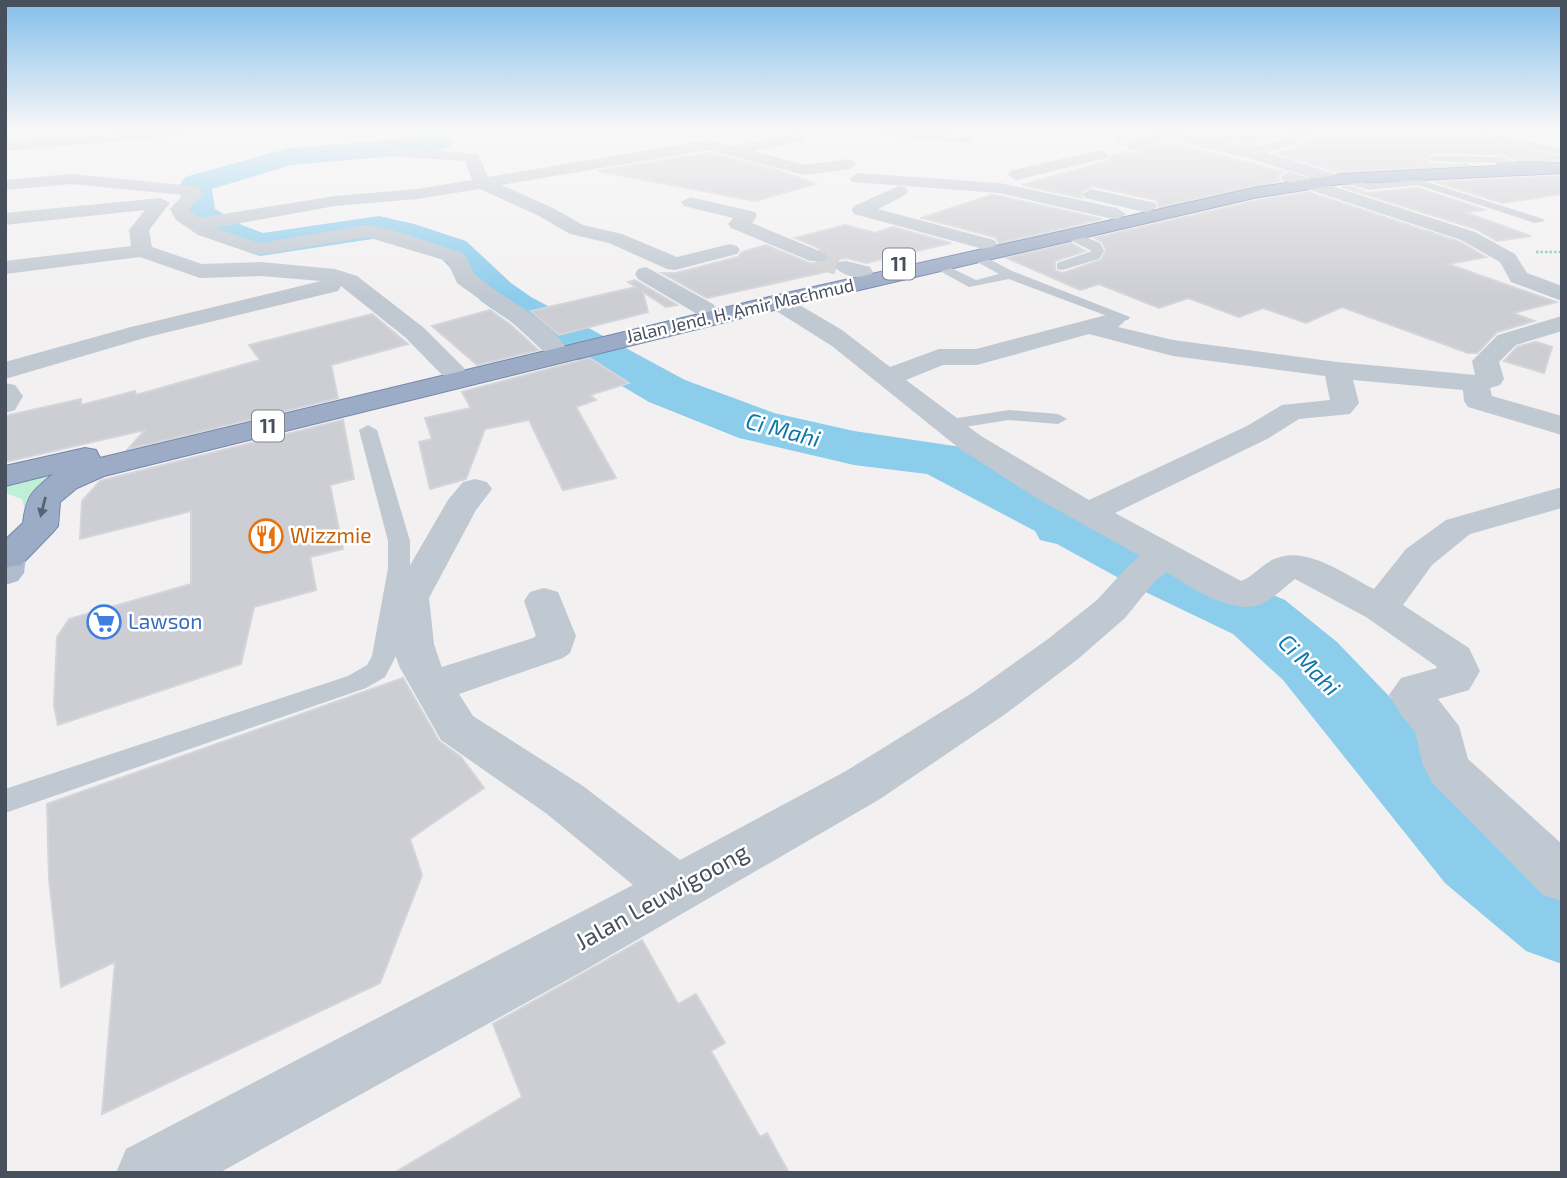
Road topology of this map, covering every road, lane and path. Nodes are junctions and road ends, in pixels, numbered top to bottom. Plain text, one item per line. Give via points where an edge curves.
1 (149, 186) edge
2 (471, 186) edge
3 (488, 186) edge
4 (983, 186) edge
5 (1055, 186) edge
6 (1276, 186) edge
7 (1287, 186) edge
8 (1336, 186) edge
9 (1362, 186) edge
10 (1381, 186) edge
11 (1427, 186) edge
12 (899, 191) dead end
13 (183, 202) junction
14 (690, 202) dead end
15 (161, 203) junction
16 (1148, 207) junction
17 (1117, 214) junction
18 (5, 219) edge
19 (1539, 221) dead end
20 (199, 224) junction
21 (1070, 235) junction
22 (730, 250) dead end
23 (981, 250) junction
24 (142, 251) junction
25 (817, 257) tunnel mouth
26 (935, 265) junction
27 (1062, 266) dead end
28 (5, 268) edge
29 (216, 271) junction
30 (646, 274) dead end
31 (1007, 274) junction
32 (349, 281) junction
33 (1562, 294) edge
34 (778, 302) junction
35 (237, 307) junction
36 (705, 309) junction
37 (1129, 315) joint
38 (1562, 323) edge
39 (1089, 327) junction
40 (609, 337) junction
41 (560, 347) junction
42 (452, 369) junction
43 (5, 370) edge
44 (1337, 370) junction
45 (887, 378) junction
46 (1483, 381) junction
47 (5, 391) edge
48 (5, 404) edge
49 (1058, 419) dead end
50 (945, 425) junction
51 (1562, 426) edge
52 (368, 430) dead end
53 (5, 476) edge
54 (475, 489) dead end
55 (1562, 497) edge
56 (1088, 513) junction
57 (6, 561) edge
58 (1154, 563) junction
59 (544, 601) dead end
60 (1380, 608) junction
61 (435, 687) junction
62 (5, 801) edge
63 (1562, 878) edge
64 (676, 888) junction
65 (150, 1173) edge

1 - 13 street via 195,192
2 - 20 street
3 - 22 street via 576,230 615,238 675,264
4 - 17 street
5 - 16 street
6 - 16 highway, Jalan Jend. H. Amir Machmud / 11
7 - 21 highway, Jalan Jend. H. Amir Machmud / 11
8 - 33 street via 1468,236 1508,258 1519,277
9 - 10 lane
11 - 19 lane
12 - 23 street via 861,210
13 - 15 street
13 - 20 street via 179,212
14 - 25 street via 748,216 738,224
15 - 18 street
15 - 24 street via 139,230
16 - 17 highway, Jalan Jend. H. Amir Machmud / 11
17 - 23 highway, Jalan Jend. H. Amir Machmud / 11
20 - 41 street via 205,231 259,249 367,231 456,257 465,278
21 - 23 highway, Jalan Jend. H. Amir Machmud / 11
21 - 27 lane via 1098,251
23 - 26 highway, Jalan Jend. H. Amir Machmud / 11
23 - 31 lane
23 - 36 highway, Jalan Jend. H. Amir Machmud / 11 via 854,269
24 - 28 street
24 - 29 street via 189,268
26 - 31 lane via 974,284
26 - 34 highway, Jalan Jend. H. Amir Machmud / 11
29 - 32 street via 329,274
29 - 35 street
30 - 36 street
31 - 37 lane
32 - 35 street
32 - 42 street
34 - 40 highway, Jalan Jend. H. Amir Machmud / 11
34 - 45 street via 834,336
35 - 43 street
36 - 40 highway, Jalan Jend. H. Amir Machmud / 11
37 - 39 street
38 - 46 street via 1507,340 1485,361
39 - 44 street via 1173,348 1233,344
39 - 45 street via 977,357 939,357
40 - 41 highway, Jalan Jend. H. Amir Machmud / 11
41 - 42 highway, Jalan Jend. H. Amir Machmud / 11
41 -> 57 highway, Jalan Jend. H. Amir Machmud / 11 via 78,474 46,496 40,526
42 - 53 highway, Jalan Jend. H. Amir Machmud / 11
44 - 46 street
44 - 56 street via 1345,404 1340,408 1292,411 1258,432
45 - 50 street
46 - 51 street via 1478,401
47 - 48 street via 9,396
49 - 50 lane via 1009,415
50 - 56 street
52 - 62 lane via 400,541 384,656 376,671 357,682
54 - 61 street via 410,598 413,644 420,666
55 - 60 street via 1458,527 1419,557
56 - 58 street
58 - 60 street via 1250,595 1287,567 1301,567
58 - 64 street, Jalan Leuwigoong via 1111,610 988,704 863,785
59 - 61 street via 555,643
60 - 63 street via 1457,663 1454,679 1412,692 1415,703 1436,727 1449,770
61 - 64 street via 457,728 565,800
64 - 65 street, Jalan Leuwigoong

